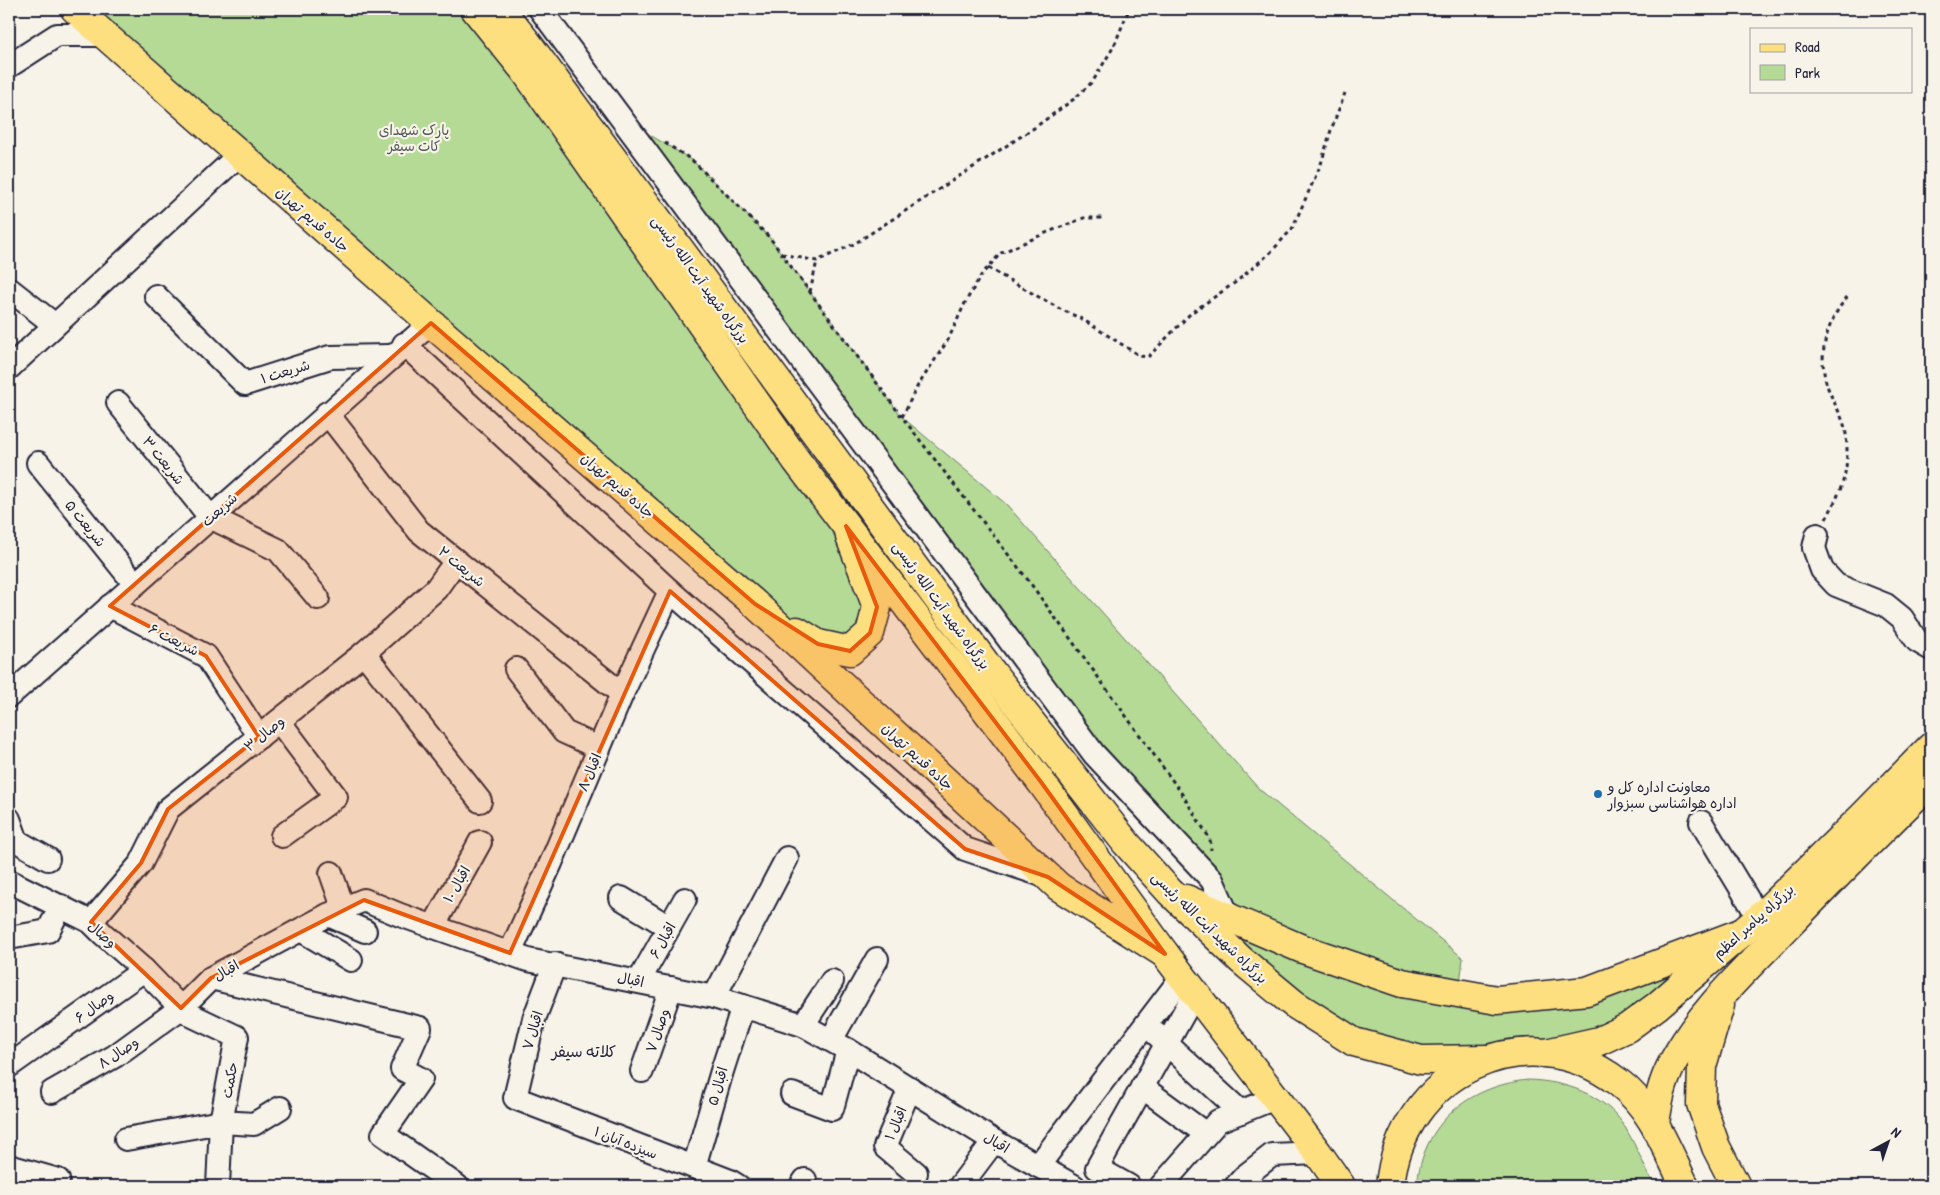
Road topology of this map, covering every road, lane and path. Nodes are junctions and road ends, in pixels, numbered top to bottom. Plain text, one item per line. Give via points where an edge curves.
1 (475, 9) edge
2 (500, 9) edge
3 (540, 9) edge
4 (1129, 9) edge
5 (77, 10) edge
6 (104, 34) junction
7 (9, 66) edge
8 (1345, 93) dead end
9 (660, 140) dead end
10 (240, 154) junction
11 (1105, 218) dead end
12 (651, 231) junction
13 (781, 253) junction
14 (817, 261) junction
15 (988, 268) junction
16 (9, 289) edge
17 (810, 292) junction
18 (156, 296) dead end
19 (1848, 296) dead end
20 (431, 323) junction
21 (55, 325) junction
22 (397, 350) junction
23 (9, 368) edge
24 (118, 403) dead end
25 (326, 413) junction
26 (902, 417) junction
27 (38, 463) dead end
28 (210, 517) junction
29 (846, 526) junction
30 (1817, 535) joint
31 (456, 562) junction
32 (135, 584) junction
33 (670, 591) junction
34 (318, 598) dead end
35 (756, 604) junction
36 (110, 606) junction
37 (995, 620) junction
38 (1931, 649) edge
39 (364, 653) junction
40 (516, 669) dead end
41 (994, 676) junction
42 (622, 694) junction
43 (9, 696) edge
44 (279, 721) junction
45 (259, 737) junction
46 (1931, 747) edge
47 (599, 748) junction
48 (1931, 782) edge
49 (480, 801) dead end
50 (9, 819) edge
51 (1701, 822) dead end
52 (282, 836) dead end
53 (480, 842) dead end
54 (787, 858) dead end
55 (48, 859) dead end
56 (331, 873) dead end
57 (1048, 877) junction
58 (1212, 880) junction
59 (9, 881) edge
60 (1170, 892) junction
61 (621, 898) dead end
62 (685, 899) dead end
63 (61, 906) junction
64 (336, 912) junction
65 (1229, 918) junction
66 (91, 922) junction
67 (1751, 925) junction
68 (433, 927) junction
69 (669, 927) junction
70 (301, 930) junction
71 (366, 931) dead end
72 (9, 938) edge
73 (510, 953) junction
74 (1165, 954) junction
75 (876, 959) dead end
76 (351, 960) dead end
77 (555, 964) junction
78 (144, 970) junction
79 (211, 978) junction
80 (639, 981) junction
81 (832, 981) dead end
82 (1188, 985) junction
83 (671, 988) junction
84 (1724, 992) junction
85 (714, 997) junction
86 (743, 1006) junction
87 (181, 1008) junction
88 (1145, 1024) junction
89 (803, 1025) junction
90 (1167, 1043) junction
91 (840, 1045) junction
92 (1546, 1053) junction
93 (1488, 1059) junction
94 (9, 1066) edge
95 (642, 1071) dead end
96 (1142, 1087) junction
97 (910, 1088) junction
98 (52, 1092) dead end
99 (792, 1094) dead end
100 (515, 1098) joint
101 (1275, 1098) junction
102 (280, 1108) dead end
103 (1241, 1112) junction
104 (221, 1122) junction
105 (1655, 1124) junction
106 (1206, 1134) junction
107 (126, 1139) dead end
108 (994, 1141) junction
109 (1318, 1153) junction
110 (9, 1166) edge
111 (1038, 1166) junction
112 (694, 1167) junction
113 (916, 1173) dead end
114 (58, 1180) dead end
115 (218, 1186) edge
116 (457, 1186) edge
117 (738, 1186) edge
118 (960, 1186) edge
119 (1074, 1186) edge
120 (1129, 1186) edge
121 (1161, 1186) edge
122 (1236, 1186) edge
123 (1341, 1186) edge
124 (1390, 1186) edge
125 (1685, 1186) edge
126 (1736, 1186) edge

1 - 12 main road, بزرگراه شهید آیت الله رئیسی
2 - 12 main road, بزرگراه شهید آیت الله رئیسی via 526,41
3 - 37 street
4 - 14 path via 1114,46 1093,81 1074,99 854,244
5 - 6 main road, جاده قدیم تهران
6 - 7 street via 57,35
6 - 10 main road, جاده قدیم تهران
8 - 15 path via 1321,164 1292,229 1236,282 1191,313 1148,357 1140,356 1082,319
9 - 13 path via 692,160
10 - 20 main road, جاده قدیم تهران
10 - 21 street
11 - 15 path via 1084,218 1048,232 1001,253
12 - 29 main road, بزرگراه شهید آیت الله رئیسی via 796,460
12 - 41 main road, بزرگراه شهید آیت الله رئیسی
13 - 14 path
13 - 17 path
14 - 17 path
15 - 26 path via 966,301 948,340 917,387
16 - 21 street
17 - 26 path
18 - 22 street, شریعت ۱ via 245,384 330,357
19 - 30 path via 1839,306 1823,344 1827,385 1846,434 1847,463 1843,486
20 - 22 street, شریعت
20 - 35 main road, جاده قدیم تهران
21 - 23 street
22 - 25 street, شریعت
22 - 33 street
24 - 28 street, شریعت ۳
25 - 28 street, شریعت
25 - 31 street, شریعت ۲ via 419,532
26 - 58 path via 1031,584 1180,792 1210,839
27 - 32 street, شریعت ۵
28 - 32 street, شریعت
28 - 34 street via 278,550
29 - 35 main road via 877,607 870,633 850,651 818,644
29 - 74 main road, بزرگراه شهید آیت الله رئیسی via 1041,782
30 - 38 street via 1814,548 1822,570 1836,585 1886,605 1902,618 1917,640
31 - 39 street, وصال ۳ via 436,589
31 - 42 street, شریعت ۲
32 - 36 street, شریعت
33 - 42 street, اقبال ۸
33 - 57 street via 965,849
35 - 57 main road, جاده قدیم تهران
36 - 43 street, شریعت
36 - 45 street, شریعت ۶ via 206,656
37 - 41 street
37 - 58 street via 1094,754
39 - 44 street, وصال ۳
39 - 49 street
40 - 47 street via 564,732
41 - 60 main road, بزرگراه شهید آیت الله رئیسی via 1126,843
42 - 47 street, اقبال ۸
44 - 45 street, وصال ۳
44 - 52 street via 336,797
45 - 66 street, وصال ۳ via 168,809 141,863
46 - 67 main road, بزرگراه پیامبر اعظم
47 - 73 street, اقبال ۸
48 - 84 main road, بزرگراه پیامبر اعظم
50 - 55 street via 17,841
51 - 67 street
53 - 68 street, اقبال ۱۰
54 - 85 street
56 - 64 street
57 - 74 main road, جاده قدیم تهران
58 - 65 street
59 - 63 street, وصال
60 - 65 main road
60 - 93 main road, بزرگراه شهید آیت الله رئیسی via 1241,960 1291,1002 1354,1042 1421,1060
61 - 69 street
62 - 69 street, اقبال ۶
63 - 66 street, وصال
63 - 72 street via 48,931
64 - 68 street, اقبال via 364,900
64 - 70 street, اقبال
64 - 71 street
65 - 67 main road via 1300,948 1402,983 1497,1000 1587,991
66 - 78 street, وصال
67 - 92 main road, بزرگراه پیامبر اعظم via 1627,1028 1599,1041
68 - 73 street, اقبال
69 - 80 street, اقبال ۶
70 - 76 street
70 - 79 street, اقبال
73 - 77 street, اقبال via 528,960
74 - 82 main road, بزرگراه شهید آیت الله رئیسی
75 - 91 street
77 - 80 street, اقبال
77 - 100 street, اقبال ۷ via 534,1019
78 - 87 street, وصال
78 - 94 street, وصال ۶
79 - 87 street, اقبال
79 - 116 street via 420,1028 402,1069 421,1079 383,1134
80 - 83 street, اقبال
81 - 89 street
82 - 88 street
82 - 90 street
82 - 101 main road, بزرگراه شهید آیت الله رئیسی
83 - 85 street, اقبال
83 - 95 street, وصال ۷
84 - 105 main road, بزرگراه پیامبر اعظم via 1672,1063 1660,1091
84 - 126 main road via 1702,1066 1702,1104 1716,1146
85 - 86 street, اقبال
86 - 89 street, اقبال
86 - 112 street, اقبال ۵
87 - 98 street, وصال ۸ via 115,1056
87 - 104 street, حکمت via 237,1037
88 - 90 street
88 - 111 street
89 - 91 street, اقبال
90 - 96 street
90 - 103 street
91 - 97 street, اقبال
91 - 99 street via 832,1109
92 - 93 main road via 1527,1052
92 - 105 main road via 1602,1071 1633,1095
93 - 124 main road via 1453,1076 1424,1102 1402,1136 1395,1154
96 - 106 street
96 - 120 street via 1097,1168
97 - 108 street, اقبال
97 - 113 street, اقبال ۱ via 885,1147
100 - 112 street, سیزده آبان ۱
101 - 103 street
101 - 109 main road, بزرگراه شهید آیت الله رئیسی
102 - 104 street via 254,1124
103 - 106 street via 1218,1121
104 - 107 street
104 - 115 street, حکمت
105 - 125 main road
106 - 121 street
108 - 111 street, اقبال
108 - 118 street
109 - 122 street via 1272,1155
109 - 123 main road, بزرگراه شهید آیت الله رئیسی
110 - 114 street
111 - 119 street, اقبال
112 - 117 street, سیزده آبان ۱

